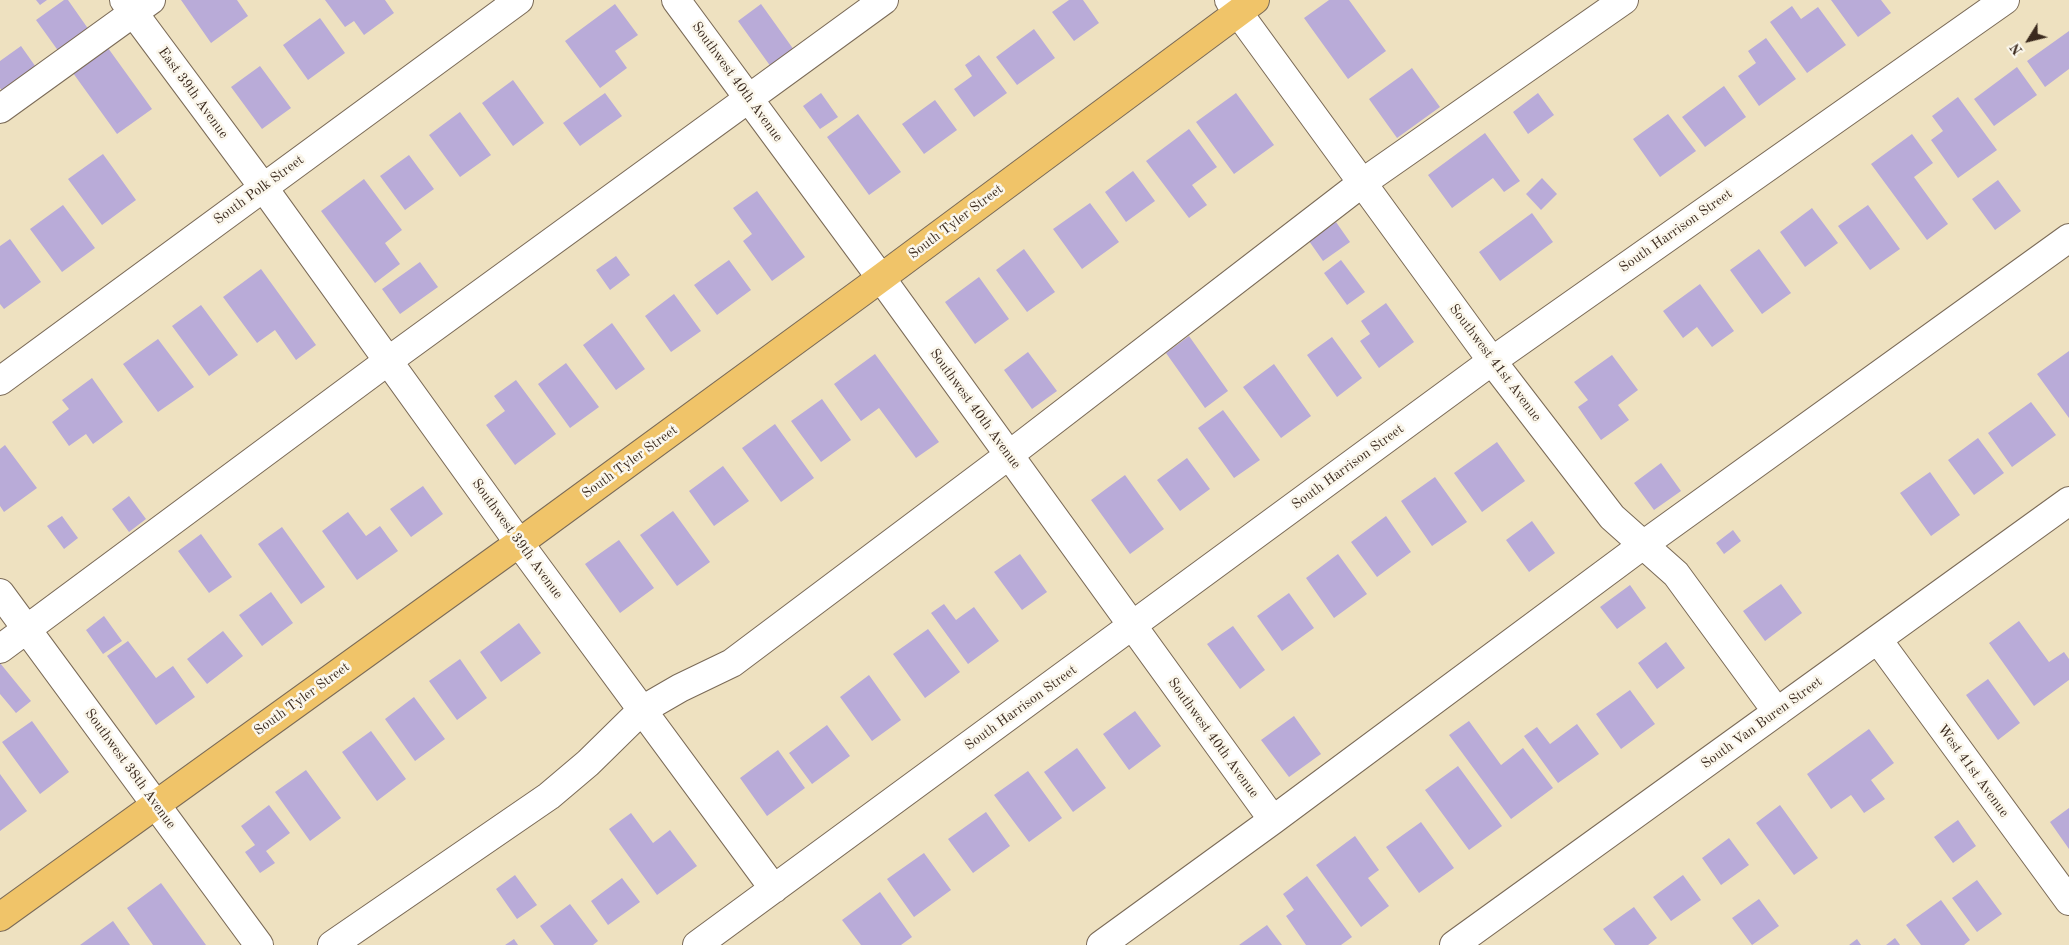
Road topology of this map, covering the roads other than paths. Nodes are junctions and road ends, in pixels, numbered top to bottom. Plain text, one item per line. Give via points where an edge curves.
1 (519, 0) edge
2 (676, 0) edge
3 (884, 0) edge
4 (1624, 0) edge
5 (2005, 0) edge
6 (136, 4) edge
7 (1240, 4) edge
8 (748, 98) junction
9 (0, 109) edge
10 (1362, 183) junction
11 (262, 187) junction
12 (2069, 238) edge
13 (881, 278) junction
14 (388, 361) junction
15 (1492, 361) junction
16 (0, 381) edge
17 (1009, 455) junction
18 (2069, 501) edge
19 (519, 543) junction
20 (1643, 545) junction
21 (0, 592) edge
22 (1132, 626) junction
23 (27, 629) junction
24 (1878, 640) junction
25 (0, 649) edge
26 (642, 710) junction
27 (1777, 712) junction
28 (156, 804) junction
29 (1273, 820) junction
30 (774, 889) junction
31 (2069, 901) edge
32 (0, 917) edge
33 (259, 945) edge
34 (332, 945) edge
35 (697, 945) edge
36 (1101, 945) edge
37 (1454, 945) edge

1 - 11 street, South Polk Street
2 - 8 street, Southwest 40th Avenue
3 - 8 street
4 - 10 street
5 - 15 street, South Harrison Street
6 - 9 street
6 - 11 street, East 39th Avenue
7 - 10 street, Southwest 41st Avenue
7 - 13 main road, South Tyler Street
8 - 13 street, Southwest 40th Avenue
8 - 14 street
10 - 15 street, Southwest 41st Avenue
10 - 17 street
11 - 14 street, Southwest 39th Avenue
11 - 16 street, South Polk Street
12 - 20 street
13 - 17 street, Southwest 40th Avenue
13 - 19 main road, South Tyler Street
14 - 19 street, Southwest 39th Avenue
14 - 23 street
15 - 20 street, Southwest 41st Avenue via 1612,517
15 - 22 street, South Harrison Street
17 - 22 street, Southwest 40th Avenue
17 - 26 street via 732,663
18 - 24 street, South Van Buren Street
19 - 26 street, Southwest 39th Avenue
19 - 28 main road, South Tyler Street
20 - 27 street, Southwest 41st Avenue via 1676,574
20 - 29 street
21 - 23 street, Southwest 38th Avenue
22 - 29 street, Southwest 40th Avenue
22 - 30 street, South Harrison Street
23 - 25 street
23 - 28 street, Southwest 38th Avenue
24 - 27 street, South Van Buren Street
24 - 31 street, West 41st Avenue
26 - 30 street, Southwest 39th Avenue
26 - 34 street via 548,796
27 - 37 street, South Van Buren Street
28 - 32 main road, South Tyler Street
28 - 33 street, Southwest 38th Avenue
29 - 36 street
30 - 35 street, South Harrison Street

